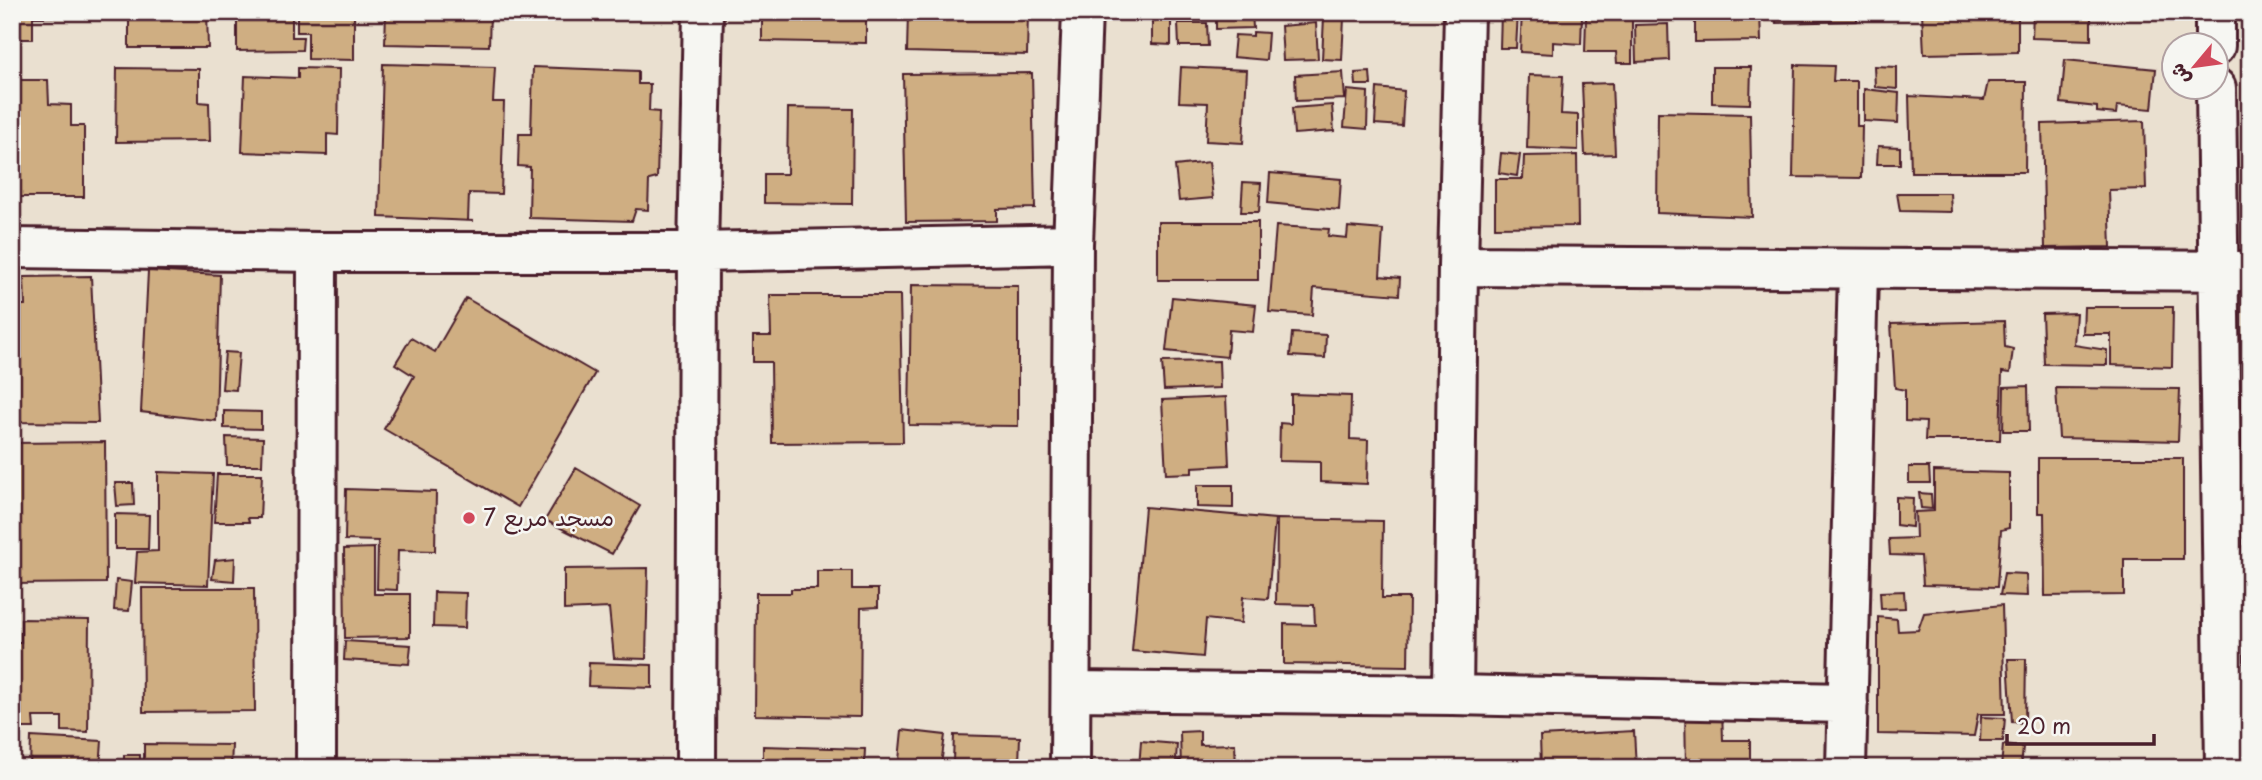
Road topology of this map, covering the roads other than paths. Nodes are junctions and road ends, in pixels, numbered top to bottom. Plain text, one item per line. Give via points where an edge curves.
1 (704, 12) edge
2 (1082, 12) edge
3 (1464, 12) edge
4 (2215, 12) edge
5 (2215, 32) edge
6 (2217, 102) edge
7 (1073, 244) junction
8 (12, 248) edge
9 (317, 252) junction
10 (698, 252) junction
11 (1458, 266) junction
12 (1858, 270) junction
13 (2234, 270) edge
14 (1071, 691) junction
15 (1453, 695) junction
16 (1848, 703) junction
17 (316, 768) edge
18 (696, 768) edge
19 (1070, 768) edge
20 (1846, 768) edge
21 (2225, 768) edge

1 - 10 street
2 - 7 street
3 - 11 street
4 - 5 street
6 - 13 street
7 - 10 street
7 - 14 street
8 - 9 street
9 - 10 street
9 - 17 street
10 - 18 street
11 - 12 street
11 - 15 street
12 - 13 street
12 - 16 street
13 - 21 street
14 - 15 street
14 - 19 street
15 - 16 street
16 - 20 street

